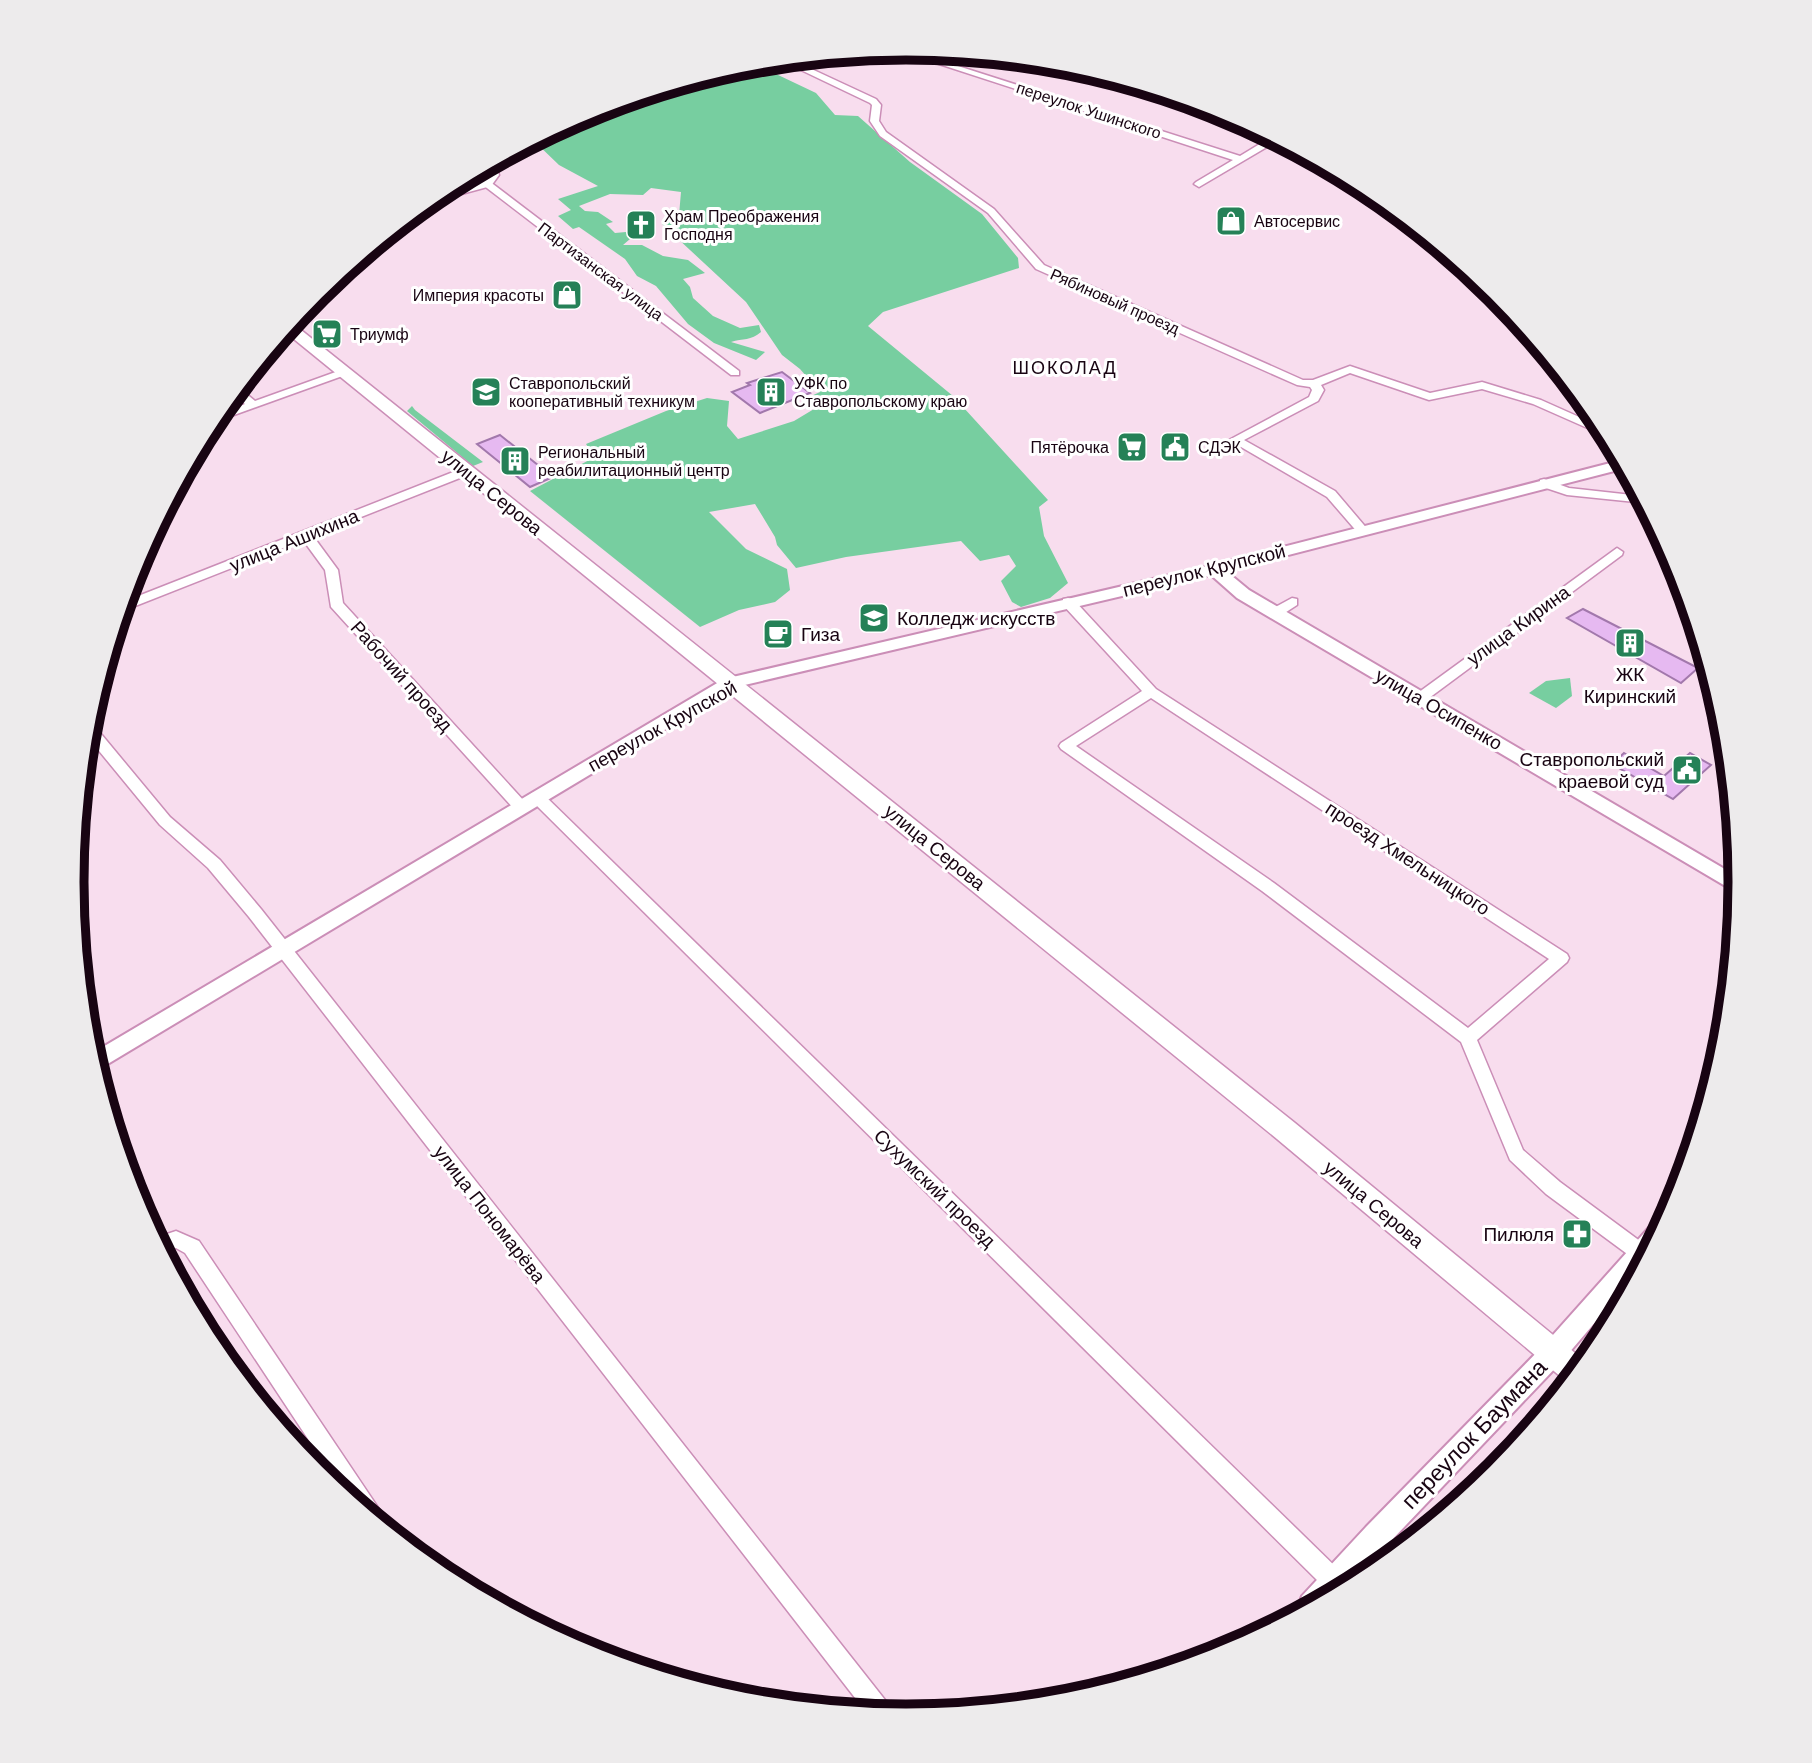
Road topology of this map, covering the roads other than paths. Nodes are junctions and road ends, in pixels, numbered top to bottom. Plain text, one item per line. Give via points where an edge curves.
1 (939, 61) dead end
2 (801, 67) edge
3 (1268, 143) edge
4 (1240, 159) junction
5 (491, 172) edge
6 (486, 183) junction
7 (1199, 184) dead end
8 (461, 191) edge
9 (295, 332) edge
10 (344, 372) junction
11 (735, 373) dead end
12 (1314, 384) junction
13 (243, 397) edge
14 (253, 405) junction
15 (231, 413) edge
16 (1590, 426) edge
17 (1615, 466) edge
18 (466, 471) junction
19 (1544, 483) junction
20 (1633, 499) edge
21 (1363, 531) junction
22 (304, 535) junction
23 (1617, 552) dead end
24 (1214, 569) junction
25 (1068, 602) junction
26 (1292, 602) dead end
27 (133, 603) edge
28 (1275, 613) junction
29 (730, 683) junction
30 (1151, 692) junction
31 (1420, 698) junction
32 (97, 738) edge
33 (528, 802) junction
34 (1728, 877) edge
35 (282, 948) junction
36 (1468, 1038) junction
37 (103, 1057) edge
38 (167, 1241) edge
39 (1640, 1251) edge
40 (1637, 1257) edge
41 (1553, 1353) junction
42 (1569, 1366) edge
43 (354, 1491) edge
44 (1375, 1536) junction
45 (1388, 1547) edge
46 (1333, 1580) junction
47 (1328, 1586) edge
48 (873, 1703) edge

1 - 4 street, переулок Ушинского
2 - 12 street, Рябиновый проезд via 873,101 877,105 874,124 883,134 991,211 1040,267 1287,379
3 - 4 street
4 - 7 street
5 - 6 main road
6 - 8 main road
6 - 11 street, Партизанская улица
9 - 10 main road, улица Серова
10 - 14 street
10 - 18 main road, улица Серова
12 - 16 street via 1350,369 1429,397 1482,385 1537,402
12 - 21 street via 1318,390 1314,399 1235,440 1331,494
13 - 14 street
14 - 15 street
17 - 19 street, переулок Крупской
18 - 22 street, улица Ашихина
18 - 29 main road, улица Серова
19 - 20 street via 1567,491
19 - 21 street, переулок Крупской
21 - 24 street, переулок Крупской
22 - 27 street, улица Ашихина
22 - 33 street, Рабочий проезд via 331,570 336,604
23 - 31 street, улица Кирина
24 - 25 street, переулок Крупской
24 - 28 street, улица Осипенко
25 - 29 street, переулок Крупской
25 - 30 street, проезд Хмельницкого
26 - 28 street
28 - 31 street, улица Осипенко
29 - 33 street, переулок Крупской
29 - 41 main road, улица Серова via 1275,1122
30 - 36 street via 1066,746 1268,887
30 - 36 street, проезд Хмельницкого via 1561,958
31 - 34 street, улица Осипенко
32 - 35 street, улица Пономарёва via 165,821 214,863
33 - 35 street, переулок Крупской
33 - 46 street, Сухумский проезд
35 - 37 street, переулок Крупской
35 - 48 street, улица Пономарёва
36 - 39 street via 1516,1154 1553,1188
38 - 43 street via 184,1240 192,1247
40 - 41 street, переулок Баумана
41 - 42 main road, улица Серова
41 - 44 street, переулок Баумана
44 - 45 street
44 - 46 street, переулок Баумана
46 - 47 street, переулок Баумана

